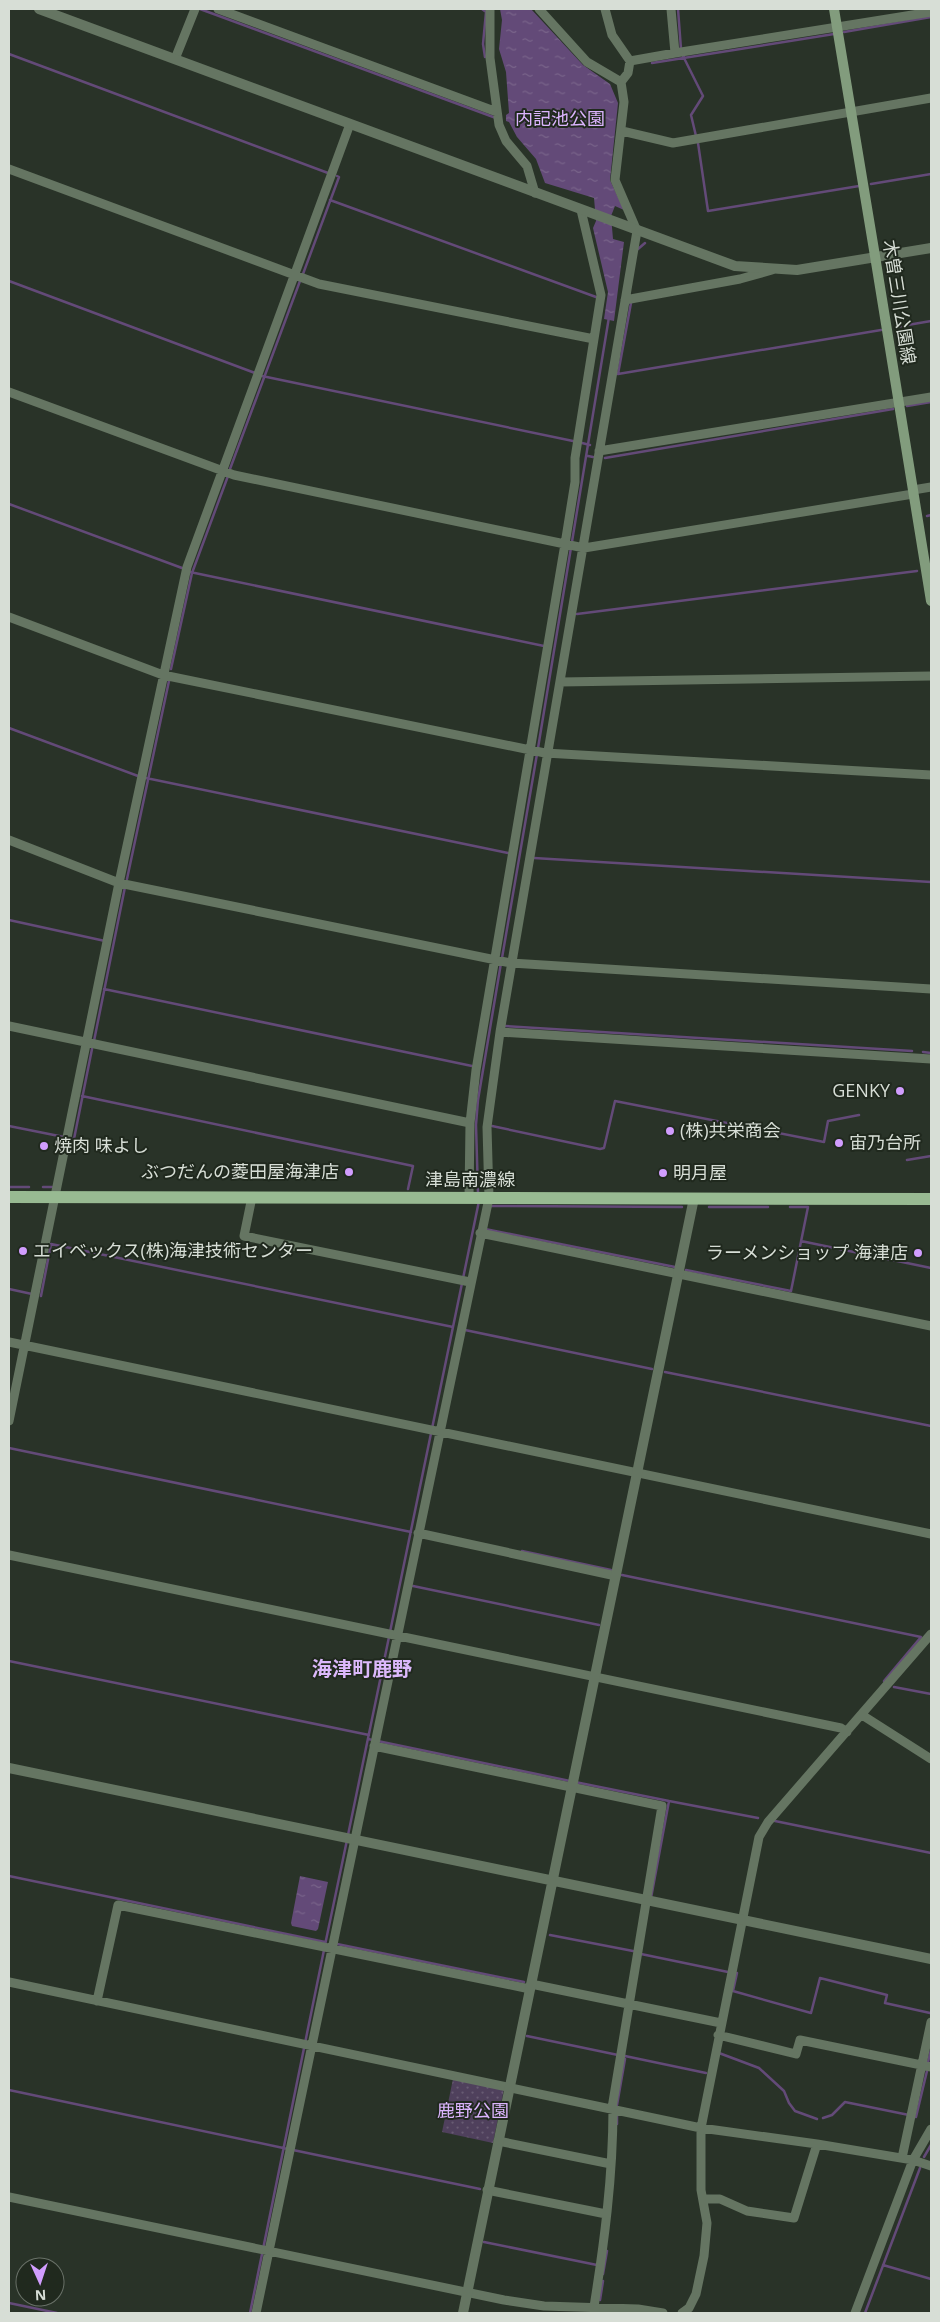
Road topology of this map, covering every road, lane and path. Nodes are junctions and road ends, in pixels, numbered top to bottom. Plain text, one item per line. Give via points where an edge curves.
1 (39, 9) edge
2 (195, 9) edge
3 (218, 9) edge
4 (490, 9) edge
5 (540, 9) edge
6 (605, 9) edge
7 (671, 9) edge
8 (834, 9) edge
9 (931, 12) edge
10 (837, 27) junction
11 (675, 53) junction
12 (175, 59) junction
13 (630, 61) junction
14 (621, 82) junction
15 (931, 98) edge
16 (498, 112) junction
17 (852, 112) junction
18 (350, 124) junction
19 (622, 131) junction
20 (9, 169) edge
21 (535, 193) junction
22 (581, 210) junction
23 (637, 231) junction
24 (931, 248) edge
25 (876, 257) junction
26 (772, 270) junction
27 (296, 276) junction
28 (625, 300) junction
29 (594, 339) junction
30 (9, 392) edge
31 (931, 397) edge
32 (898, 402) junction
33 (599, 452) junction
34 (222, 471) junction
35 (931, 486) edge
36 (913, 492) junction
37 (566, 544) junction
38 (582, 548) junction
39 (931, 601) edge
40 (9, 617) edge
41 (163, 675) junction
42 (931, 676) edge
43 (560, 682) junction
44 (531, 751) junction
45 (546, 753) junction
46 (931, 775) edge
47 (9, 840) edge
48 (119, 882) junction
49 (496, 960) junction
50 (510, 963) junction
51 (931, 989) edge
52 (9, 1026) edge
53 (500, 1032) junction
54 (87, 1042) junction
55 (931, 1059) edge
56 (470, 1123) junction
57 (9, 1197) edge
58 (54, 1197) junction
59 (252, 1197) junction
60 (479, 1198) junction
61 (694, 1198) junction
62 (931, 1199) edge
63 (480, 1233) junction
64 (678, 1274) junction
65 (469, 1282) junction
66 (931, 1326) edge
67 (9, 1342) edge
68 (24, 1345) junction
69 (9, 1420) edge
70 (435, 1430) junction
71 (637, 1472) junction
72 (418, 1533) junction
73 (931, 1534) edge
74 (9, 1555) edge
75 (616, 1576) junction
76 (392, 1635) junction
77 (930, 1637) edge
78 (595, 1677) junction
79 (862, 1715) junction
80 (847, 1732) junction
81 (374, 1743) junction
82 (931, 1759) edge
83 (9, 1768) edge
84 (573, 1784) junction
85 (350, 1838) junction
86 (552, 1881) junction
87 (650, 1901) junction
88 (742, 1921) junction
89 (327, 1947) junction
90 (931, 1959) edge
91 (9, 1982) edge
92 (531, 1986) junction
93 (97, 2001) junction
94 (632, 2004) junction
95 (721, 2022) junction
96 (931, 2022) edge
97 (718, 2035) junction
98 (307, 2045) junction
99 (927, 2067) edge
100 (510, 2087) junction
101 (612, 2108) junction
102 (701, 2128) junction
103 (931, 2129) edge
104 (498, 2141) junction
105 (818, 2144) junction
106 (902, 2158) junction
107 (913, 2160) junction
108 (611, 2164) junction
109 (931, 2166) edge
110 (487, 2190) junction
111 (9, 2197) edge
112 (703, 2199) junction
113 (606, 2214) junction
114 (265, 2250) junction
115 (468, 2292) junction
116 (594, 2310) edge
117 (256, 2313) edge
118 (463, 2313) edge
119 (663, 2313) edge
120 (682, 2313) edge
121 (855, 2313) edge

1 - 12 street
2 - 12 street
3 - 16 street
4 - 16 street via 490,58
5 - 14 street via 587,62
6 - 13 street via 612,35
7 - 11 street
8 - 10 main road, 木曽三川公園線
9 - 10 street
10 - 11 street
10 - 17 main road, 木曽三川公園線
11 - 13 street
12 - 18 street
13 - 14 street via 628,73
14 - 19 street via 624,102
15 - 17 street
16 - 21 street via 506,141 527,166
17 - 19 street via 673,144
17 - 25 main road, 木曽三川公園線
18 - 21 street
18 - 27 street
19 - 23 street via 615,180
20 - 27 street
21 - 22 street
22 - 23 street
22 - 29 street via 601,295
23 - 26 street via 735,266
23 - 28 street
24 - 25 street
25 - 26 street via 797,270
25 - 32 main road, 木曽三川公園線
26 - 28 street
27 - 29 street via 319,284
27 - 34 street
28 - 33 street
29 - 37 street via 575,458
30 - 34 street
31 - 32 street
32 - 33 street
32 - 36 main road, 木曽三川公園線
33 - 38 street
34 - 37 street
34 - 41 street via 187,567
35 - 36 street
36 - 38 street
36 - 39 main road, 木曽三川公園線
37 - 38 street
37 - 44 street
38 - 43 street
40 - 41 street
41 - 44 street
41 - 48 street
42 - 43 street
43 - 45 street
44 - 45 street
44 - 49 street
45 - 46 street
45 - 50 street
47 - 48 street
48 - 49 street
48 - 54 street
49 - 50 street
49 - 56 street
50 - 51 street
50 - 53 street
52 - 54 street
53 - 55 street
53 - 60 street
54 - 56 street
54 - 58 street
56 - 60 street
57 - 58 main road, 津島南濃線
58 - 59 main road, 津島南濃線
58 - 68 street
59 - 60 main road, 津島南濃線
59 - 65 street via 244,1236
60 - 61 main road, 津島南濃線
60 - 63 street
61 - 62 main road, 津島南濃線
61 - 64 street
63 - 64 street
63 - 65 street
64 - 66 street
64 - 71 street
65 - 70 street
67 - 68 street
68 - 69 street
68 - 70 street
70 - 71 street
70 - 72 street
71 - 73 street
71 - 75 street
72 - 75 street
72 - 76 street
74 - 76 street
75 - 78 street
76 - 78 street
76 - 81 street
77 - 79 street
78 - 80 street via 841,1728
78 - 84 street
79 - 80 street
79 - 82 street
80 - 88 street via 768,1822 759,1837
81 - 84 street
81 - 85 street
83 - 85 street
84 - 86 street
84 - 87 street via 662,1806
85 - 86 street
85 - 89 street
86 - 87 street
86 - 92 street
87 - 88 street
87 - 94 street
88 - 90 street
88 - 95 street
89 - 92 street
89 - 93 street via 118,1905
89 - 98 street
91 - 93 street
92 - 94 street
92 - 100 street
93 - 98 street
94 - 95 street
94 - 101 street
95 - 97 street
96 - 99 street
97 - 99 street via 796,2054 800,2040
97 - 102 street
98 - 100 street
98 - 114 street
99 - 106 street
100 - 101 street
100 - 104 street
101 - 102 street
101 - 108 street
102 - 105 street
102 - 112 street
103 - 107 street
104 - 108 street
104 - 110 street
105 - 106 street
105 - 112 street via 794,2218 747,2211 720,2199
106 - 107 street
107 - 109 street
107 - 121 street
108 - 113 street
110 - 113 street
110 - 115 street
111 - 114 street
112 - 120 street via 707,2223 704,2256 696,2294 689,2308
113 - 116 street via 602,2267
114 - 115 street
114 - 117 street
115 - 116 street via 544,2306
115 - 118 street
116 - 119 street via 638,2309

